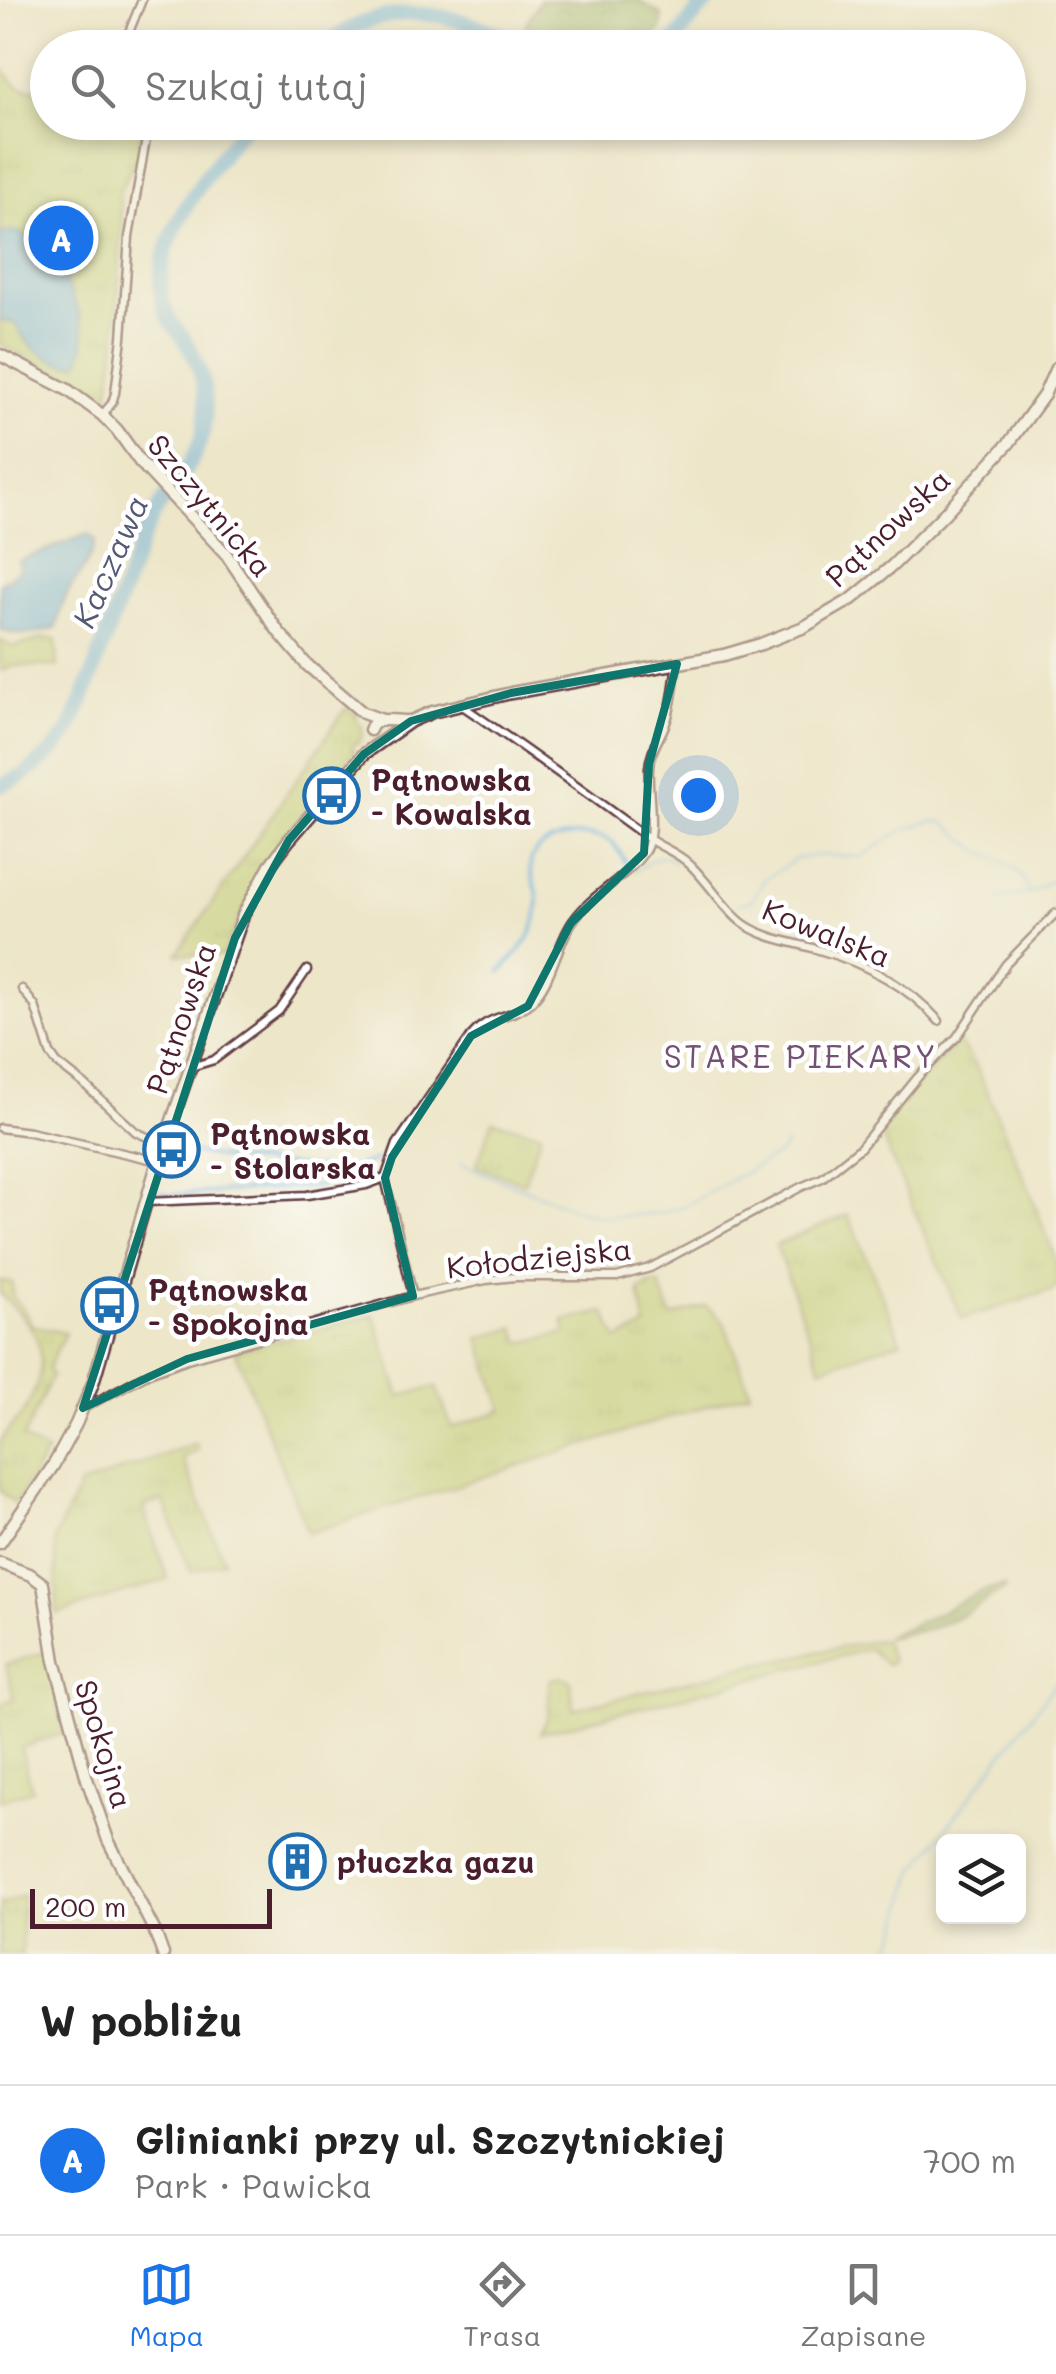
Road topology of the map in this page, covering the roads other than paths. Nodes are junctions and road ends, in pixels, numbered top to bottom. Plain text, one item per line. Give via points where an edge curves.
1 (142, 0) edge
2 (130, 30) edge
3 (146, 140) edge
4 (0, 355) edge
5 (1056, 368) edge
6 (102, 414) junction
7 (677, 664) junction
8 (460, 704) junction
9 (363, 712) junction
10 (383, 720) junction
11 (411, 721) junction
12 (370, 730) junction
13 (386, 738) junction
14 (364, 754) junction
15 (650, 840) junction
16 (1056, 913) edge
17 (307, 970) dead end
18 (22, 990) dead end
19 (939, 1021) dead end
20 (190, 1068) junction
21 (0, 1128) edge
22 (163, 1144) junction
23 (158, 1161) junction
24 (385, 1178) junction
25 (146, 1202) junction
26 (413, 1296) junction
27 (83, 1408) junction
28 (0, 1543) edge
29 (0, 1563) edge
30 (163, 1954) edge

1 - 2 street
3 - 6 street via 128,236 115,393
4 - 6 street, Szczytnicka
5 - 7 street, Pątnowska via 1009,442 852,599 761,644
6 - 9 street, Szczytnicka via 226,554 306,664
7 - 8 street, Pątnowska
7 - 15 street via 667,722 649,764
8 - 11 street, Pątnowska
8 - 15 street, Kowalska
9 - 10 street, Szczytnicka
9 - 12 street, Szczytnicka
10 - 11 street, Pątnowska
10 - 12 street
10 - 13 street via 391,729
11 - 13 street, Pątnowska
12 - 13 street via 372,737
12 - 14 street, Pątnowska
13 - 14 street, Pątnowska
14 - 20 street, Pątnowska via 288,840 254,892
15 - 19 street, Kowalska via 685,860 741,922 884,976
15 - 24 street via 571,922 528,1006 472,1036 397,1144
16 - 26 street, Kołodziejska via 1006,964 957,1038 860,1148 822,1178 650,1268 617,1277 486,1280
17 - 20 street via 280,1011 214,1060
18 - 22 street via 57,1063 136,1132
20 - 22 street, Pątnowska
21 - 23 street
22 - 23 street, Pątnowska
23 - 25 street, Pątnowska
24 - 25 street via 307,1195
24 - 26 street
25 - 27 street, Pątnowska
26 - 27 street, Kołodziejska via 186,1360
27 - 28 street, Pątnowska
29 - 30 street, Spokojna via 43,1584 86,1778

